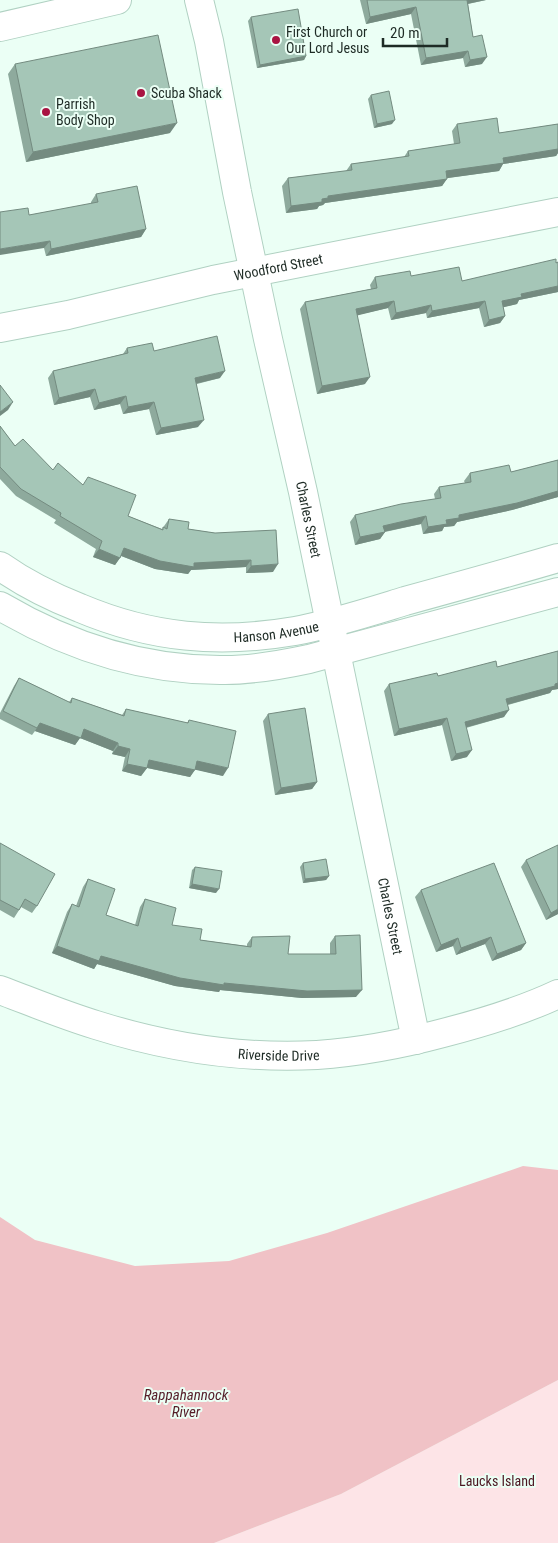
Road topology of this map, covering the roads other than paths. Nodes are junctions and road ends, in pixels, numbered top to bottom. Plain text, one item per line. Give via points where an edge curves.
1 (118, 0) edge
2 (199, 0) edge
3 (0, 27) edge
4 (558, 212) edge
5 (254, 272) junction
6 (0, 328) edge
7 (558, 558) edge
8 (0, 566) edge
9 (558, 592) edge
10 (0, 606) edge
11 (330, 622) junction
12 (336, 652) junction
13 (0, 990) edge
14 (558, 994) edge
15 (416, 1040) junction

1 - 3 street
2 - 5 street, Charles Street
4 - 5 street, Woodford Street
5 - 6 street, Woodford Street
5 - 11 street, Charles Street
7 - 11 street, Hanson Avenue
8 - 11 street, Hanson Avenue via 50,595 94,614 166,634 222,638 287,632
9 - 12 street
10 - 12 street via 78,644 119,657 162,665 201,670 243,669 291,663
11 - 12 street, Charles Street
12 - 15 street, Charles Street
13 - 15 street, Riverside Drive via 97,1026 213,1050 264,1055 316,1055
14 - 15 street, Riverside Drive via 479,1024

